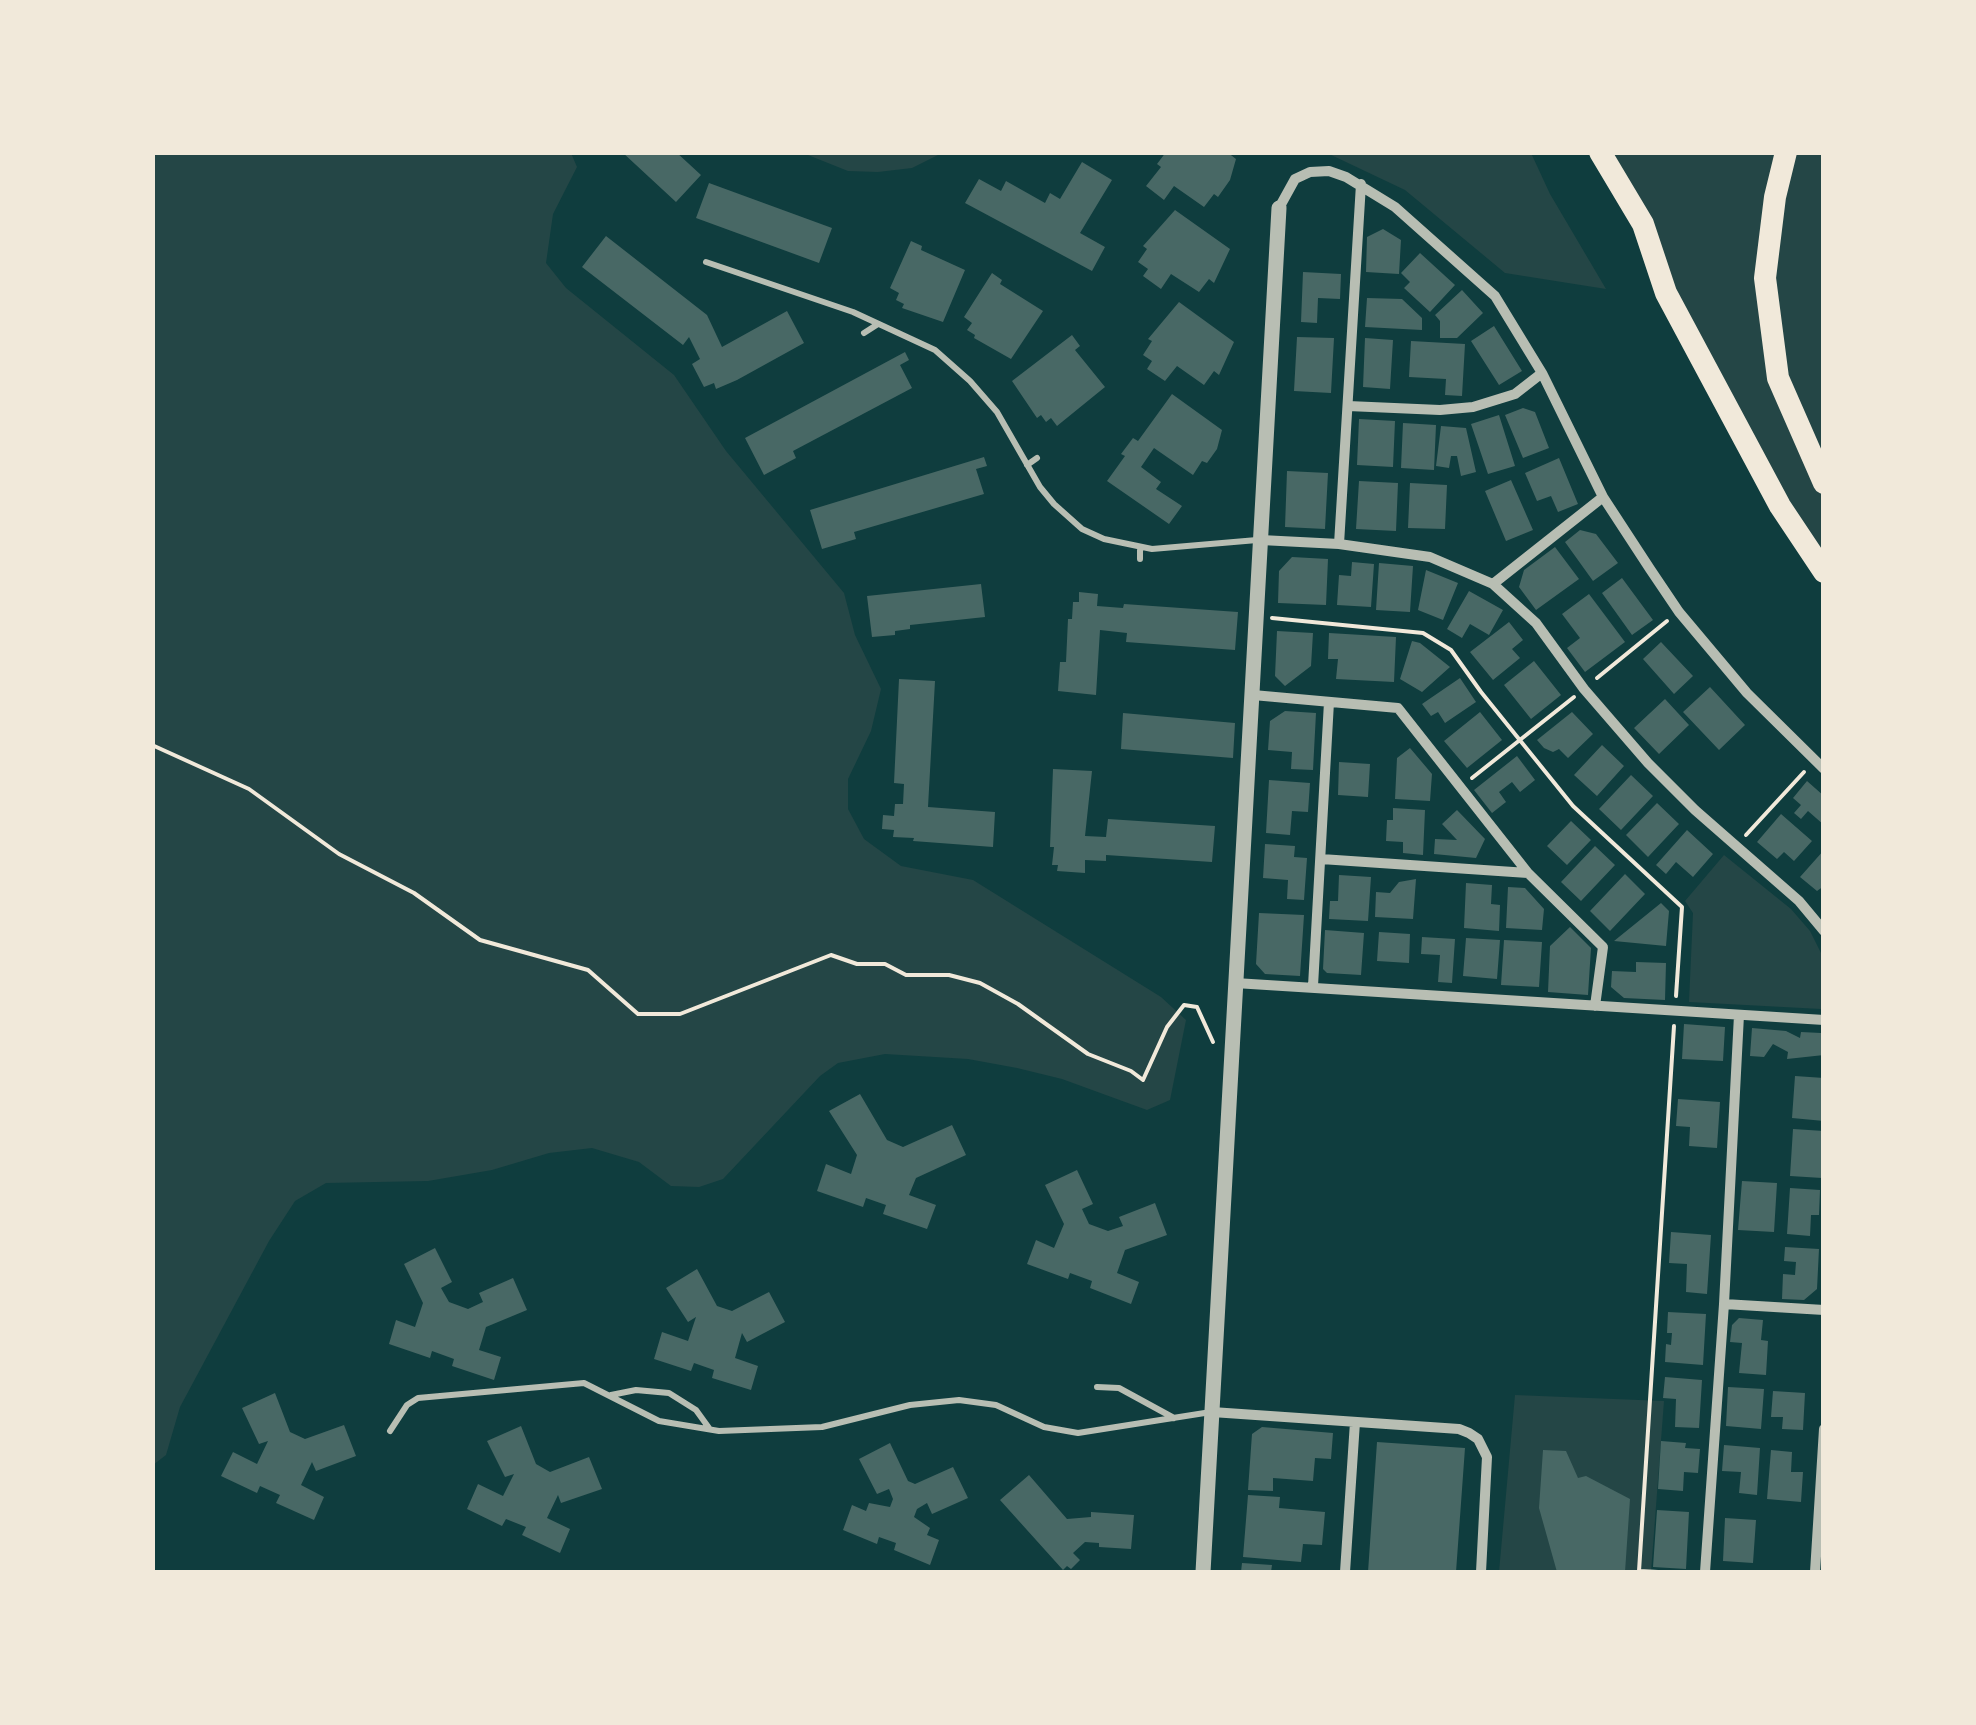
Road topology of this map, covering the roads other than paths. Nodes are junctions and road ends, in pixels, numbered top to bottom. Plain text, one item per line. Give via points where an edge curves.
1 (1600, 152) edge
2 (1786, 152) edge
3 (1361, 184) junction
4 (1280, 208) joint
5 (706, 262) dead end
6 (880, 323) junction
7 (864, 333) dead end
8 (1542, 372) junction
9 (1348, 406) junction
10 (1037, 458) dead end
11 (1027, 465) junction
12 (1824, 483) edge
13 (1603, 498) junction
14 (1261, 540) junction
15 (1340, 544) junction
16 (1140, 548) junction
17 (1140, 559) dead end
18 (1824, 572) edge
19 (1494, 584) junction
20 (1253, 695) junction
21 (1330, 702) junction
22 (1819, 765) edge
23 (1321, 859) junction
24 (1528, 873) junction
25 (1824, 932) edge
26 (1235, 983) junction
27 (1314, 986) junction
28 (1595, 1006) junction
29 (1739, 1015) junction
30 (1824, 1020) edge
31 (1724, 1304) junction
32 (1824, 1310) edge
33 (1097, 1386) dead end
34 (610, 1396) junction
35 (1212, 1412) junction
36 (1175, 1419) junction
37 (1354, 1422) junction
38 (1824, 1429) edge
39 (710, 1430) junction
40 (390, 1432) dead end
41 (1823, 1442) edge
42 (1203, 1572) edge
43 (1345, 1572) edge
44 (1481, 1572) edge
45 (1706, 1572) edge
46 (1815, 1572) edge

1 - 18 highway via 1642,224 1666,293 1780,506
2 - 12 highway via 1765,278 1778,378
3 - 4 street via 1328,171 1310,172 1295,179
3 - 8 street via 1495,296
3 - 9 street
4 - 14 street
5 - 6 lane
6 - 7 lane
6 - 11 lane via 953,363 997,412
8 - 9 street via 1515,394 1473,407
8 - 13 street
9 - 15 street
10 - 11 lane
11 - 16 lane via 1082,529
13 - 19 street
13 - 22 street via 1680,612
14 - 15 street
14 - 16 lane
14 - 20 street
15 - 19 street via 1430,557
16 - 17 lane
19 - 25 street via 1536,624 1648,763 1799,901
20 - 21 street
20 - 26 street
21 - 23 street
21 - 24 street via 1398,708
23 - 24 street
23 - 27 street
24 - 28 street via 1602,947
26 - 27 street
26 - 35 street
27 - 28 street
28 - 29 street
29 - 30 street
29 - 31 street
31 - 32 street
31 - 45 street
33 - 36 lane via 1120,1388
34 - 39 lane via 659,1421
34 - 39 lane via 668,1393 696,1410
34 - 40 lane via 584,1383 435,1394 407,1406
35 - 36 lane
35 - 37 street
35 - 42 street
36 - 39 lane via 1078,1433 960,1400 822,1427
37 - 43 street
37 - 44 street via 1459,1429 1478,1439 1487,1457
38 - 41 street
41 - 46 street

